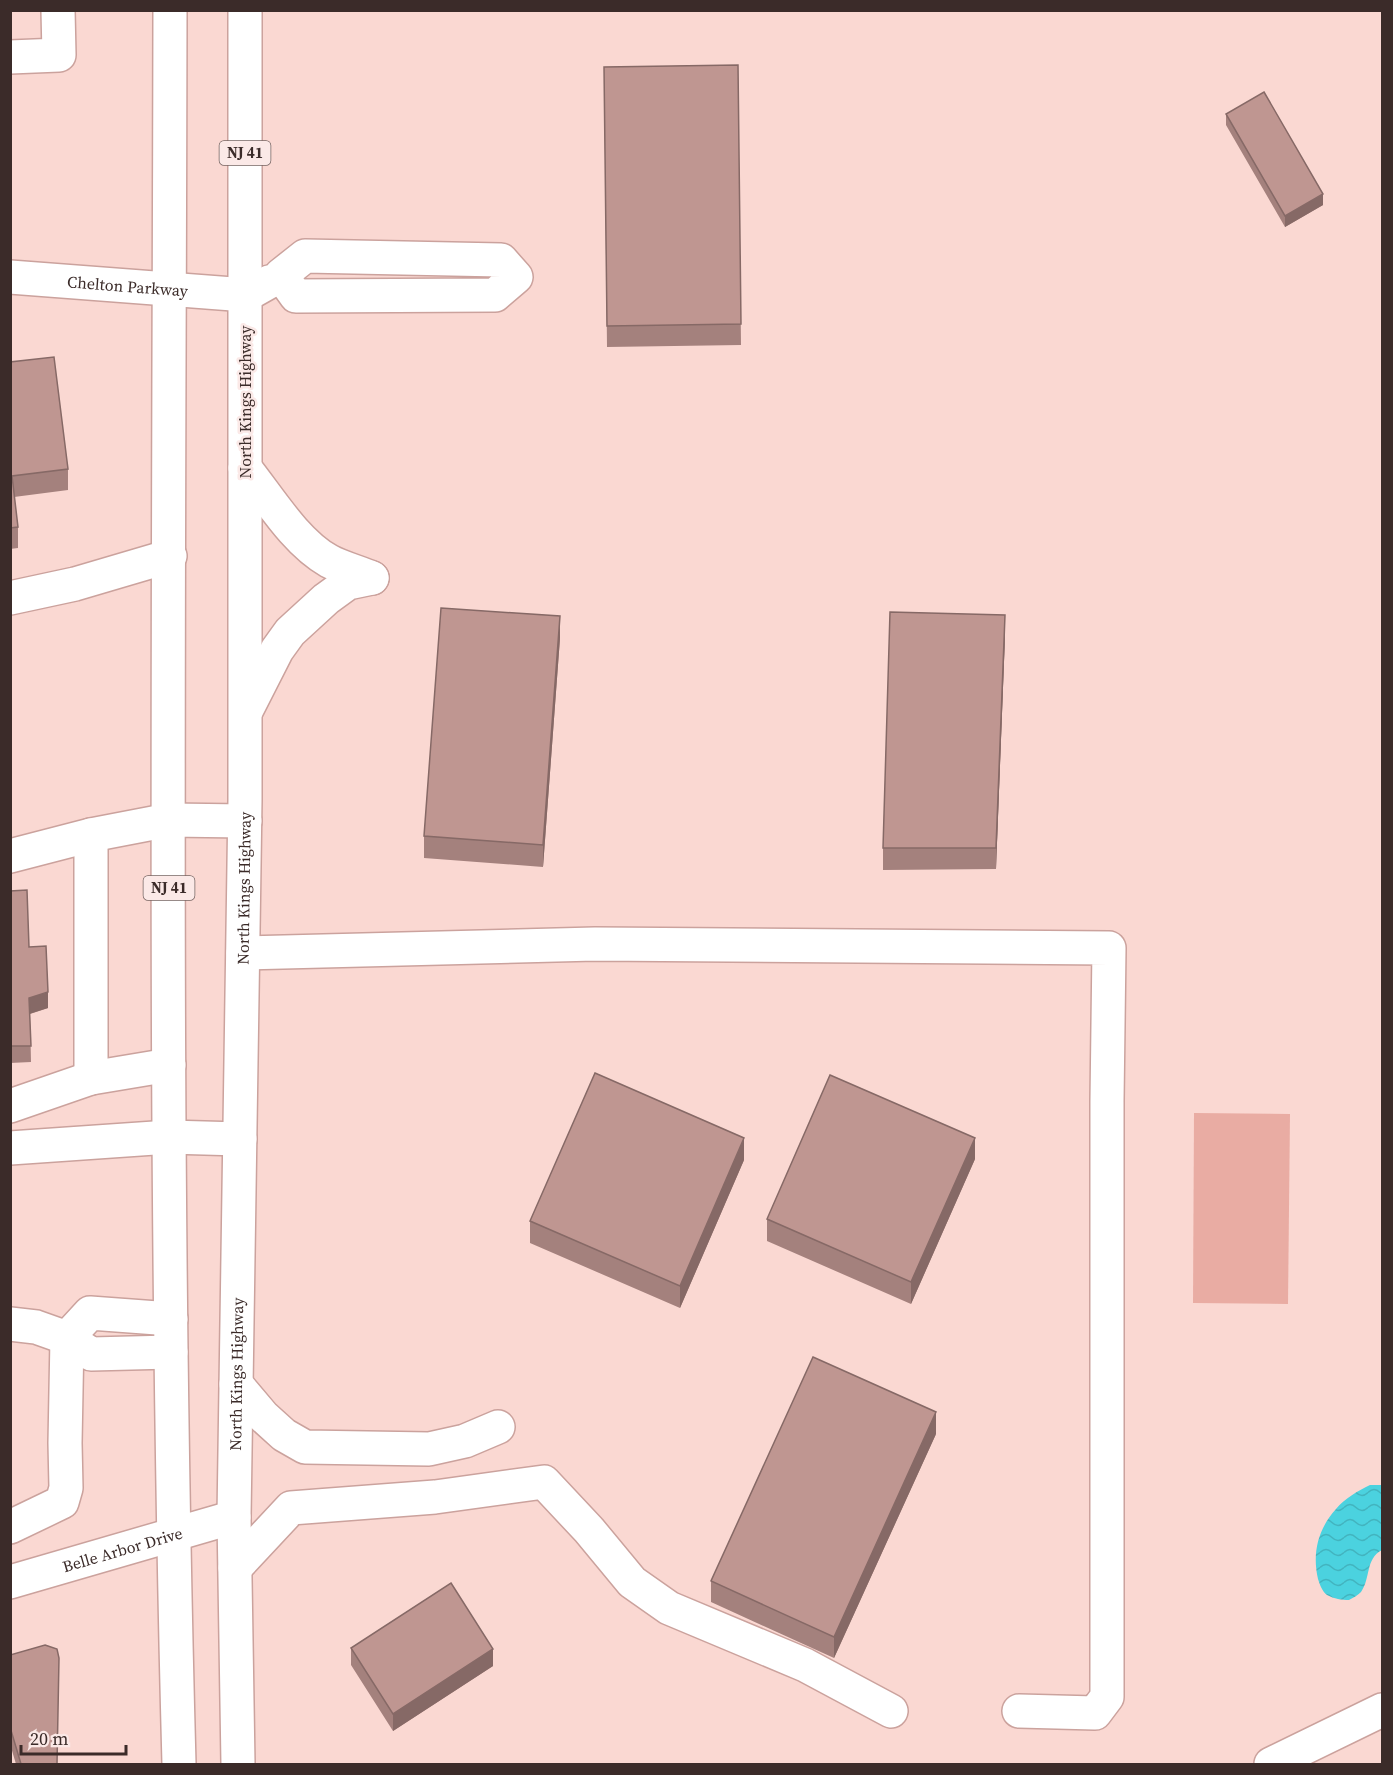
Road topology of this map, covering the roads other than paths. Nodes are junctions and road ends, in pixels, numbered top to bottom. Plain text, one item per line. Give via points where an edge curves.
1 (58, 10) edge
2 (170, 10) edge
3 (245, 10) edge
4 (10, 57) edge
5 (281, 275) junction
6 (10, 277) edge
7 (170, 289) junction
8 (246, 295) junction
9 (245, 468) junction
10 (170, 556) junction
11 (10, 598) edge
12 (245, 713) junction
13 (170, 820) junction
14 (245, 820) junction
15 (91, 835) junction
16 (10, 856) edge
17 (243, 953) junction
18 (169, 1065) junction
19 (91, 1078) junction
20 (10, 1106) edge
21 (169, 1137) junction
22 (240, 1139) junction
23 (10, 1148) edge
24 (171, 1319) junction
25 (10, 1324) edge
26 (67, 1338) junction
27 (171, 1352) junction
28 (236, 1384) junction
29 (498, 1427) dead end
30 (234, 1517) junction
31 (10, 1527) edge
32 (173, 1535) junction
33 (235, 1568) junction
34 (10, 1582) edge
35 (1383, 1710) edge
36 (891, 1711) dead end
37 (1019, 1711) dead end
38 (179, 1764) edge
39 (238, 1764) edge
40 (1271, 1764) edge

1 - 4 main road via 59,55
2 - 7 main road, NJ 41
3 - 8 main road, North Kings Highway / NJ 41
5 - 5 main road via 296,296 495,295 516,277 501,260 305,256
5 - 8 main road
6 - 7 main road, Chelton Parkway
7 - 8 main road, Chelton Parkway
7 - 10 main road, NJ 41
8 - 9 main road, North Kings Highway / NJ 41
9 - 12 main road, North Kings Highway / NJ 41
9 - 12 main road via 313,550 329,561 372,578 348,584 290,632
10 - 11 main road
10 - 13 main road, NJ 41
12 - 14 main road, North Kings Highway / NJ 41
13 - 14 main road
13 - 15 main road
13 - 18 main road, NJ 41
14 - 17 main road, North Kings Highway / NJ 41
15 - 16 main road
15 - 19 main road
17 - 22 main road, North Kings Highway / NJ 41
17 - 37 main road via 595,944 1109,948 1107,1697 1095,1713
18 - 19 main road
18 - 21 main road, NJ 41
19 - 20 main road
21 - 22 main road
21 - 23 main road
21 - 24 main road, NJ 41
22 - 28 main road, North Kings Highway / NJ 41
24 - 26 main road via 90,1313
24 - 27 main road, NJ 41
25 - 26 main road via 36,1327
26 - 27 main road via 91,1354
26 - 31 main road via 66,1488 62,1502
27 - 32 main road, NJ 41
28 - 29 main road via 263,1416 305,1448 429,1449 465,1442
28 - 30 main road, North Kings Highway / NJ 41
30 - 32 main road, Belle Arbor Drive
30 - 33 main road, North Kings Highway / NJ 41
32 - 34 main road, Belle Arbor Drive
32 - 38 main road, NJ 41
33 - 36 main road via 291,1508 435,1497 544,1482 632,1582 669,1608 805,1665
33 - 39 main road, North Kings Highway / NJ 41
35 - 40 main road

